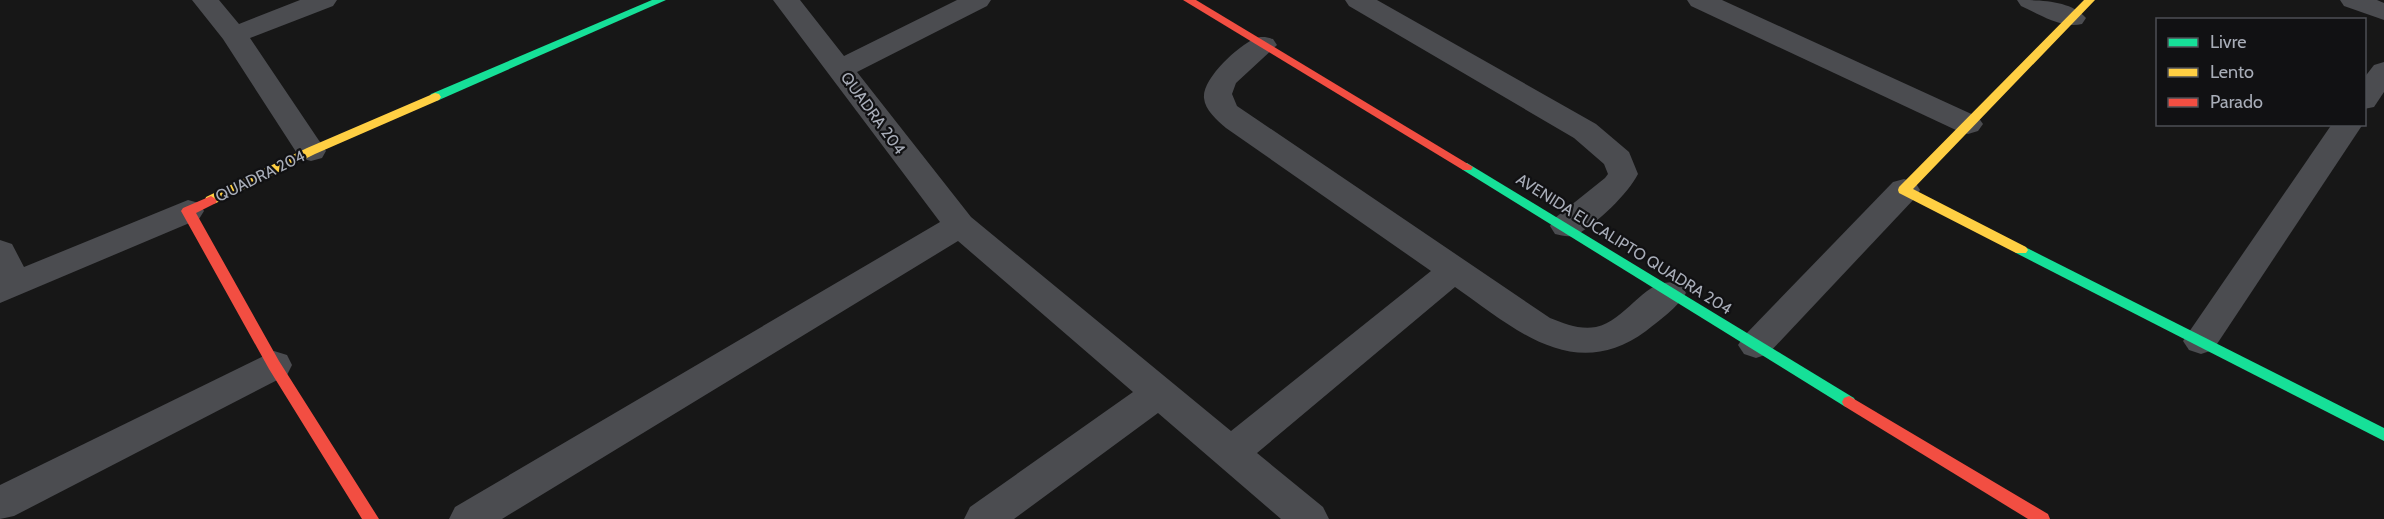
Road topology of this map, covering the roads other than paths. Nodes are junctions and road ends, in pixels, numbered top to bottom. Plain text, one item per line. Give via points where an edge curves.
1 (205, 0) edge
2 (324, 0) edge
3 (661, 0) edge
4 (786, 0) edge
5 (978, 0) edge
6 (1188, 0) edge
7 (1358, 0) edge
8 (1700, 0) edge
9 (2030, 0) edge
10 (2353, 0) edge
11 (2081, 9) edge
12 (2384, 12) edge
13 (234, 35) junction
14 (1263, 45) junction
15 (841, 69) junction
16 (2384, 71) edge
17 (2366, 97) edge
18 (1968, 124) junction
19 (2347, 126) edge
20 (311, 151) junction
21 (1904, 190) junction
22 (188, 211) junction
23 (960, 225) junction
24 (1566, 226) junction
25 (0, 252) edge
26 (1453, 271) junction
27 (8, 287) edge
28 (1669, 293) junction
29 (2201, 341) junction
30 (1756, 345) junction
31 (274, 364) junction
32 (1159, 393) junction
33 (2384, 435) edge
34 (1232, 452) junction
35 (0, 504) edge
36 (371, 519) edge
37 (469, 519) edge
38 (984, 519) edge
39 (1309, 519) edge
40 (2042, 519) edge

1 - 13 street
2 - 13 street
3 - 20 street, QUADRA 204
4 - 15 street, QUADRA 204
5 - 15 street
6 - 14 street, AVENIDA EUCALIPTO QUADRA 204
7 - 24 street via 1585,131 1618,159 1623,174 1617,186
8 - 18 street
9 - 11 street
10 - 12 street
11 - 18 street
13 - 20 street
14 - 24 street, AVENIDA EUCALIPTO QUADRA 204
14 - 26 street via 1222,80 1217,92 1219,104 1236,121
15 - 23 street, QUADRA 204
16 - 17 street
18 - 21 street
19 - 29 street
20 - 22 street, QUADRA 204
21 - 29 street
21 - 30 street
22 - 27 street
22 - 31 street
23 - 32 street, QUADRA 204
23 - 37 street
24 - 28 street, AVENIDA EUCALIPTO QUADRA 204
25 - 27 street
26 - 28 street via 1538,327 1564,339 1594,341 1616,335
26 - 34 street
28 - 30 street, AVENIDA EUCALIPTO QUADRA 204
29 - 33 street
30 - 40 street, AVENIDA EUCALIPTO QUADRA 204
31 - 35 street
31 - 36 street
32 - 34 street, QUADRA 204
32 - 38 street
34 - 39 street, QUADRA 204

